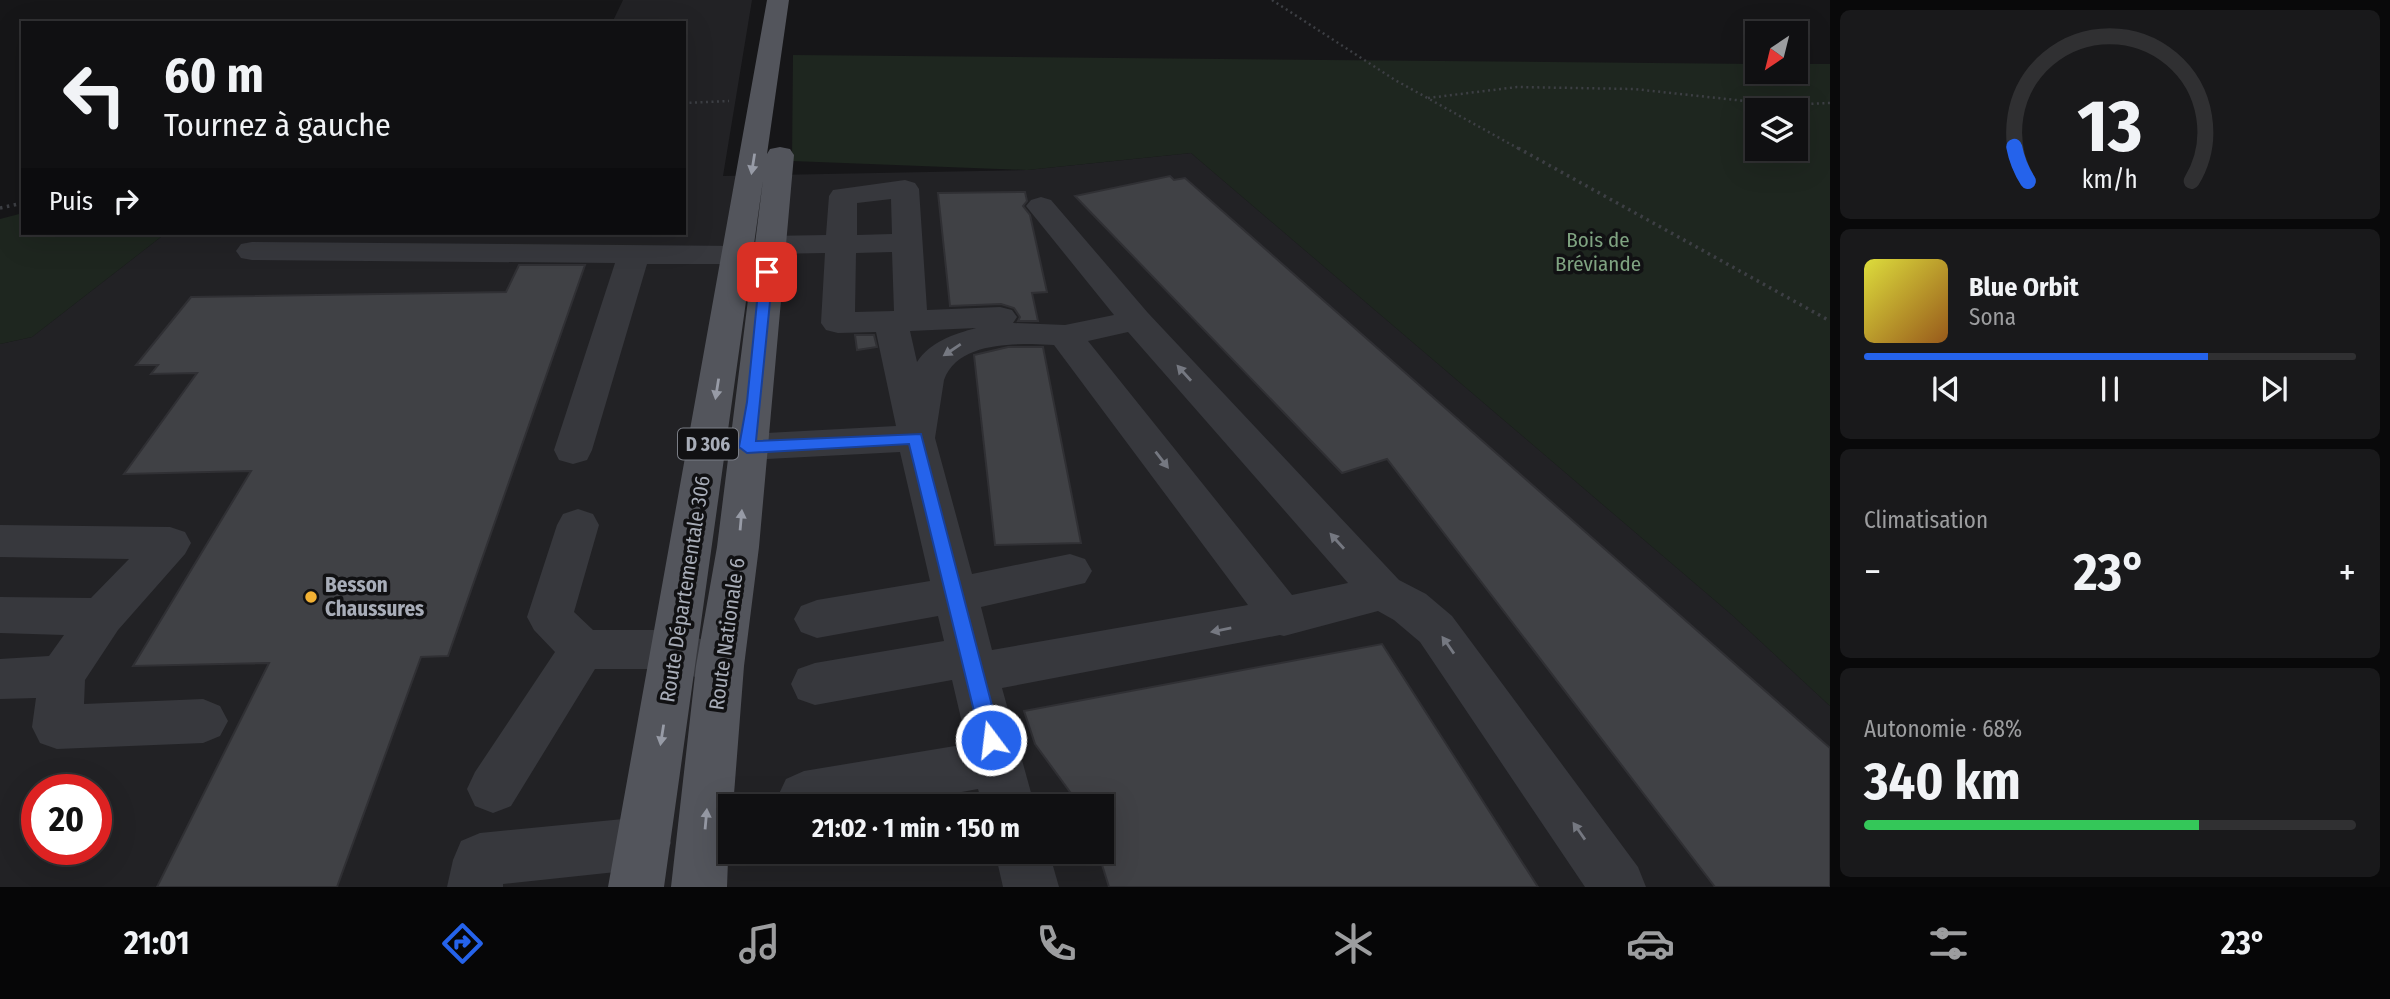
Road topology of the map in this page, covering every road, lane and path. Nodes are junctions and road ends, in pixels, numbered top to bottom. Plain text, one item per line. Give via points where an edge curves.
1 (778, 0) edge
2 (797, 0) edge
3 (1272, 0) edge
4 (1428, 98) junction
5 (764, 99) junction
6 (686, 103) edge
7 (1830, 103) edge
8 (21, 203) edge
9 (1041, 206) dead end
10 (0, 208) edge
11 (908, 243) junction
12 (843, 244) junction
13 (617, 247) edge
14 (754, 250) junction
15 (253, 251) dead end
16 (1007, 317) dead end
17 (1136, 320) junction
18 (901, 321) junction
19 (1830, 321) edge
20 (1065, 336) junction
21 (757, 381) joint
22 (916, 438) junction
23 (747, 447) junction
24 (573, 450) dead end
25 (578, 525) dead end
26 (0, 541) edge
27 (1069, 571) dead end
28 (1384, 592) junction
29 (955, 595) junction
30 (0, 615) edge
31 (102, 617) junction
32 (1284, 618) junction
33 (817, 619) dead end
34 (675, 649) junction
35 (582, 650) junction
36 (970, 665) junction
37 (720, 666) junction
38 (62, 676) junction
39 (0, 679) edge
40 (815, 684) dead end
41 (202, 721) dead end
42 (1003, 784) edge
43 (493, 789) dead end
44 (837, 794) edge
45 (640, 865) edge
46 (475, 887) edge
47 (699, 887) edge
48 (1618, 887) edge

1 - 5 main road, Route Départementale 306 / D 306
2 - 14 main road, Route Départementale 306 / D 306
3 - 4 path
4 - 7 path via 1517,87 1634,89 1782,105
4 - 19 path
5 - 6 path
5 -> 14 main road, Route Départementale 306 / D 306
8 - 10 path
9 - 17 street
11 - 12 street
11 - 12 street via 905,189 843,195
11 - 18 street
12 - 14 street
12 - 18 street via 838,323
13 - 14 street
13 - 15 street
13 - 24 street
14 - 21 main road, Route Départementale 306 / D 306
14 -> 34 main road, Route Départementale 306 / D 306
16 - 18 street
17 - 20 street
28 -> 17 street
18 - 22 street
20 -> 22 street via 1037,332 978,338 954,346 932,366
20 -> 32 street
21 - 23 main road, Route Nationale 6 / D 306
22 - 23 street
22 - 29 street
37 -> 23 main road, Route Nationale 6 / D 306
25 - 35 street via 550,617
26 - 31 street via 170,543
27 - 29 street
28 - 32 street
48 -> 28 street via 1436,629
29 - 33 street
29 - 36 street
30 - 31 street
31 - 38 street
32 -> 36 street via 1161,642
34 - 35 street
34 - 37 street
34 -> 45 main road, Route Départementale 306 / D 306
35 - 43 street
36 - 40 street
36 - 42 street
47 -> 37 main road, Route Nationale 6 / D 306
38 - 39 street
38 - 41 street via 57,727
42 - 44 street
45 - 46 street via 480,860

